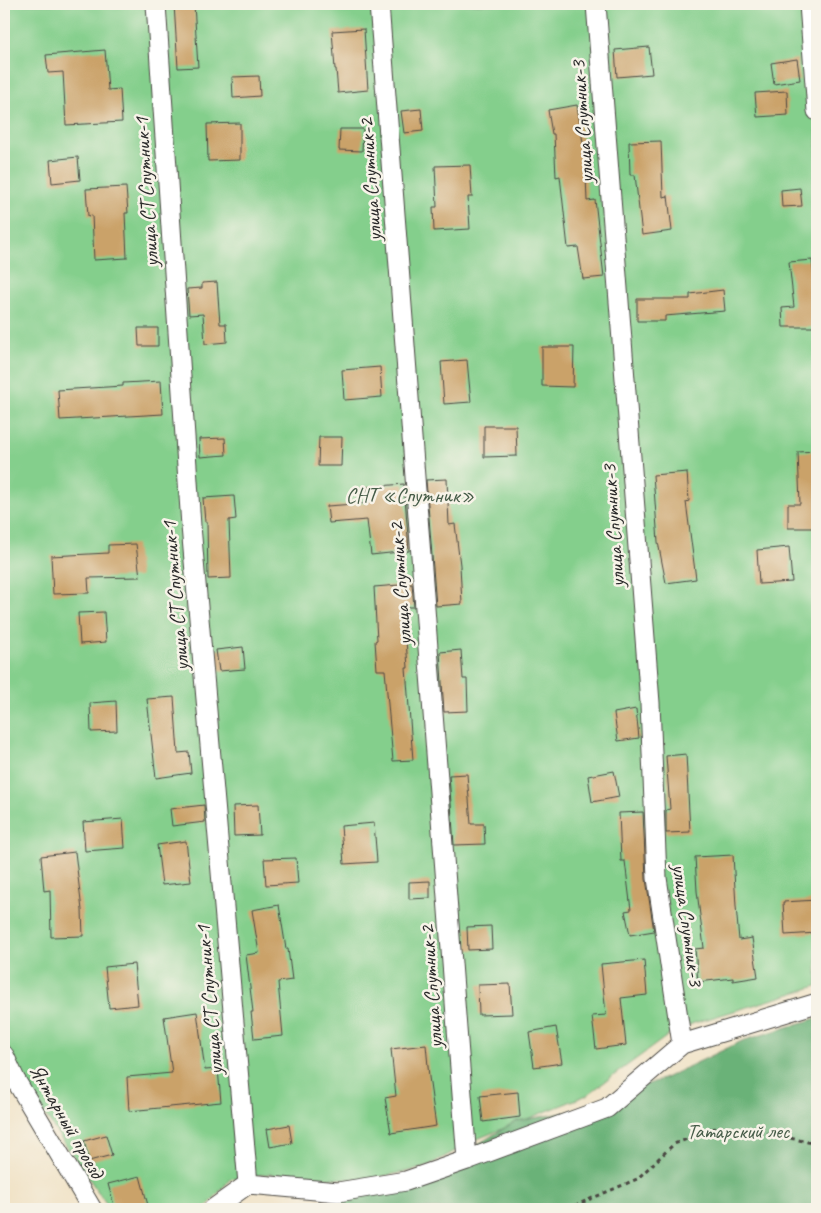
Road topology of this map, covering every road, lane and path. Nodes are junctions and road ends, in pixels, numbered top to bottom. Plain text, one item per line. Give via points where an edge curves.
1 (156, 4) edge
2 (379, 4) edge
3 (596, 4) edge
4 (809, 4) edge
5 (817, 111) edge
6 (817, 1003) edge
7 (682, 1044) junction
8 (4, 1055) edge
9 (817, 1144) edge
10 (467, 1160) junction
11 (248, 1184) junction
12 (92, 1209) edge
13 (213, 1209) edge
14 (567, 1209) edge

1 - 11 street, улица СТ Спутник-1 via 192,536
2 - 10 street, улица Спутник-2
3 - 7 street, улица Спутник-3 via 650,703 657,878
4 - 5 street
6 - 7 street
7 - 10 street via 607,1108
8 - 12 street, Янтарный проезд
9 - 14 path via 771,1134 718,1128 674,1144 637,1179
10 - 11 street via 406,1181 338,1192
11 - 13 street

